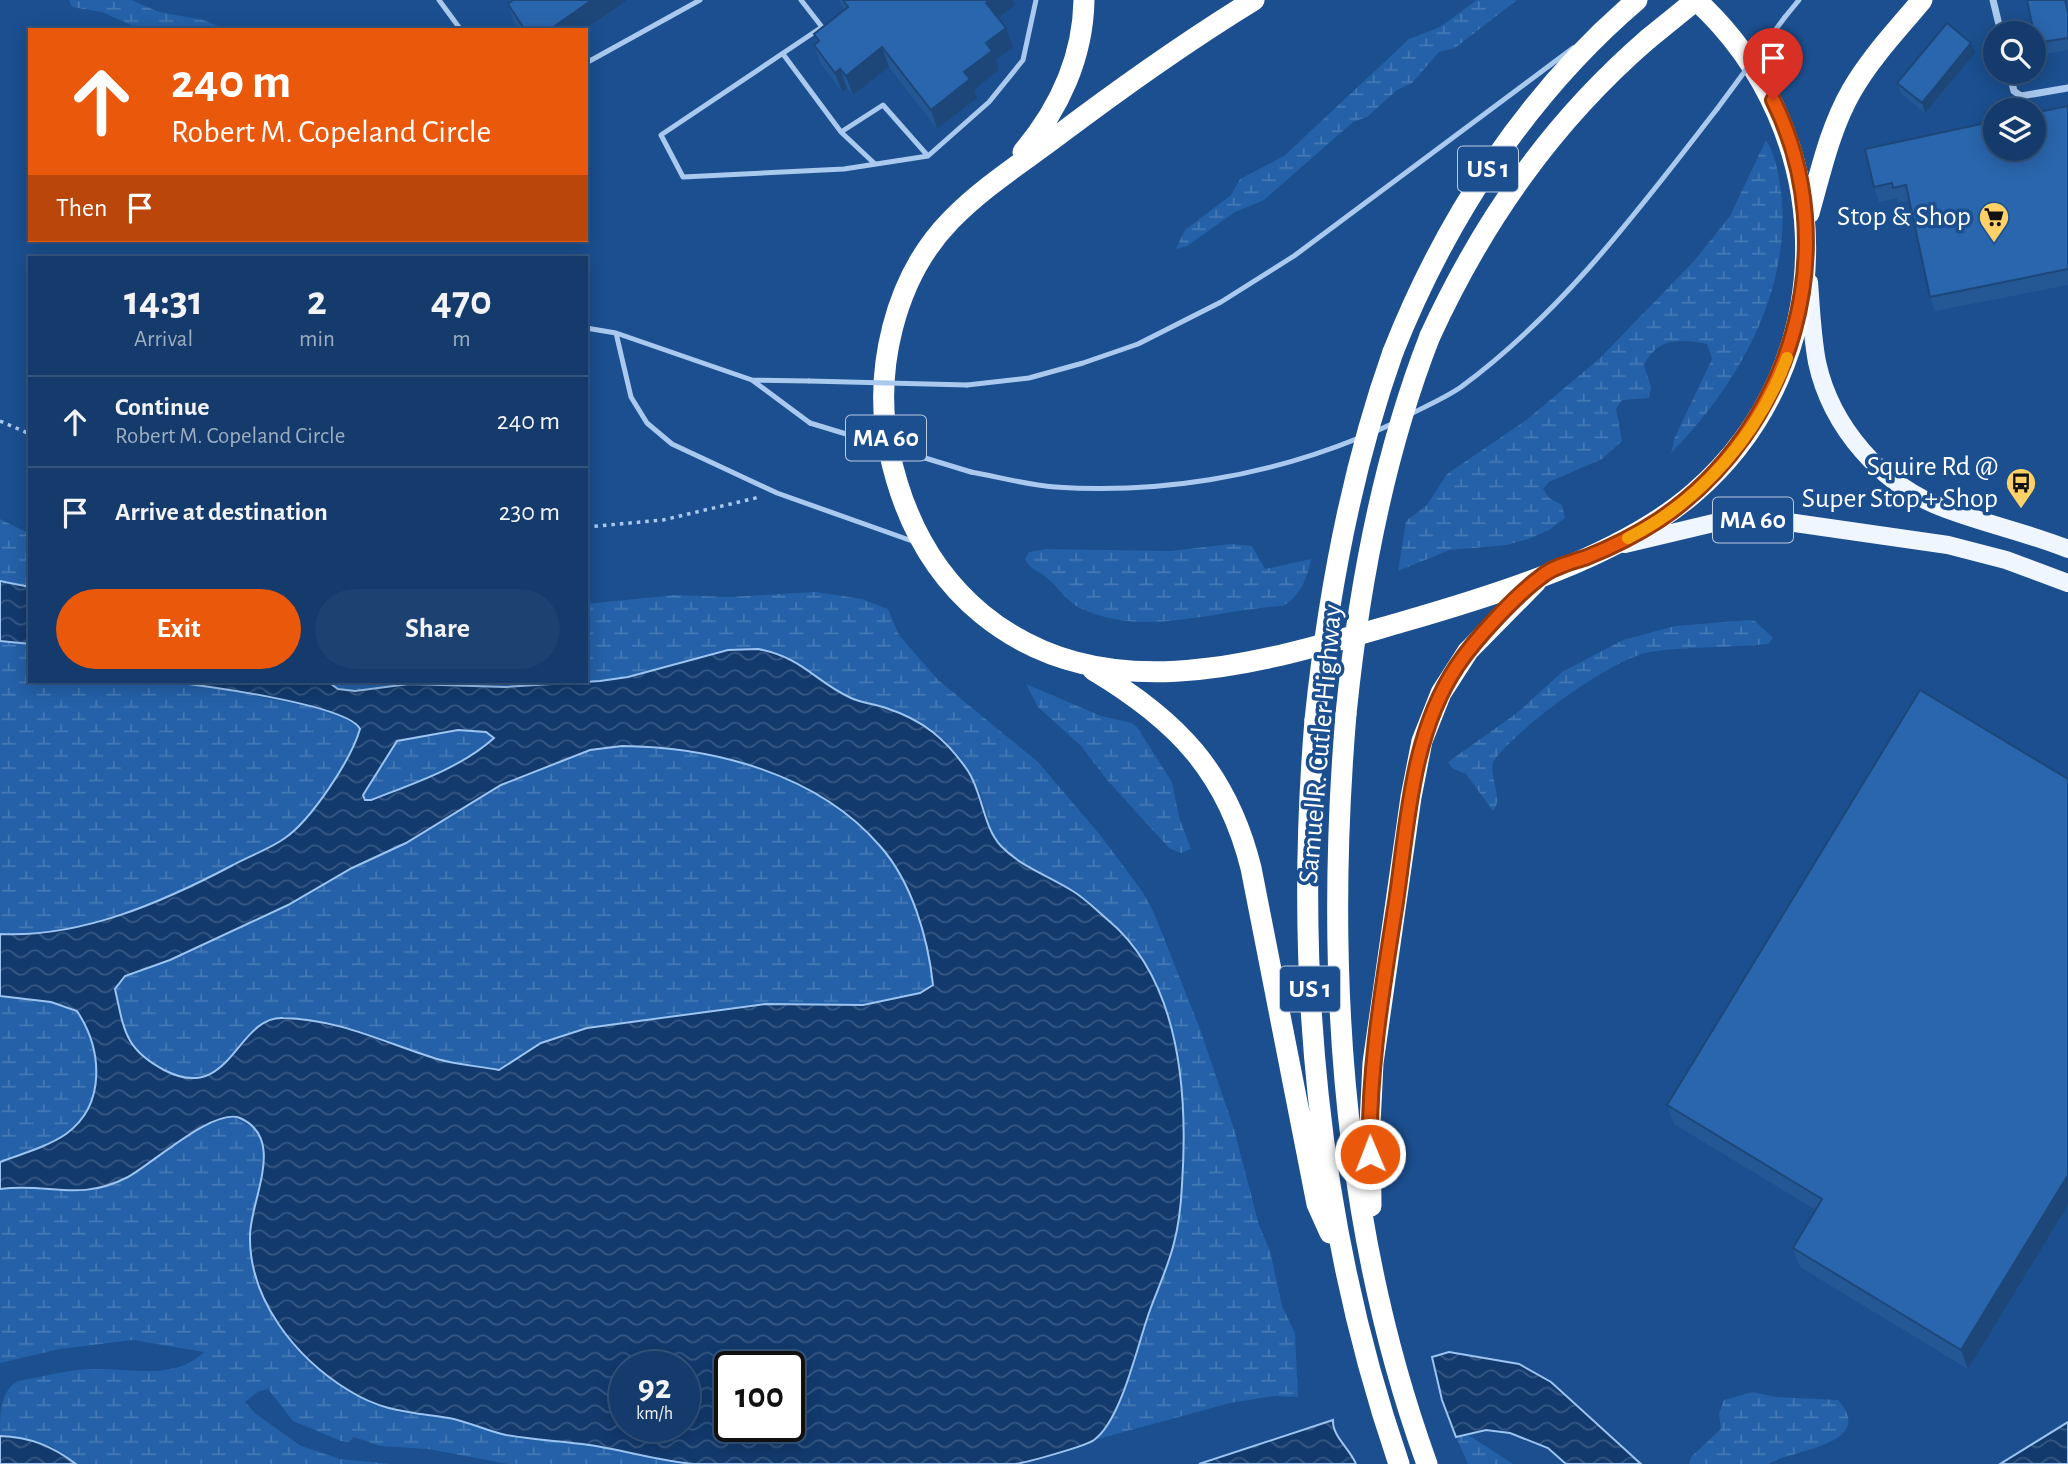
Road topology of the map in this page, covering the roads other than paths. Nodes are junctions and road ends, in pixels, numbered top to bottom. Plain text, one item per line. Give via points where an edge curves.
1 (439, 0) edge
2 (700, 0) edge
3 (801, 0) edge
4 (1036, 0) edge
5 (1084, 0) edge
6 (1254, 0) edge
7 (1696, 0) edge
8 (1799, 0) edge
9 (1922, 0) edge
10 (1993, 0) edge
11 (1629, 7) edge
12 (1998, 21) edge
13 (460, 28) edge
14 (783, 54) junction
15 (588, 62) edge
16 (2012, 84) edge
17 (2068, 88) edge
18 (841, 132) junction
19 (928, 156) junction
20 (875, 164) junction
21 (989, 186) junction
22 (1806, 233) junction
23 (588, 328) edge
24 (615, 333) junction
25 (752, 380) junction
26 (925, 546) junction
27 (1604, 549) junction
28 (2068, 549) edge
29 (1543, 575) junction
30 (2068, 583) edge
31 (1086, 666) junction
32 (1368, 1251) junction
33 (1342, 1257) junction
34 (1426, 1462) edge
35 (1399, 1464) edge

1 - 13 lane
2 - 15 lane
3 - 14 lane via 822,27
4 - 19 lane via 1023,60 989,102
5 - 21 highway, MA 60 via 1078,48 1059,99 1026,149
6 - 21 highway via 1146,69
7 - 22 highway via 1744,52 1776,106 1797,163
7 - 32 highway, Samuel R. Cutler Highway / US 1, bridge via 1647,39 1578,106 1518,179 1467,260 1430,336 1405,405 1380,500 1357,622 1336,861 1345,1094
8 - 25 lane, bridge via 1572,289 1459,388 1387,427 1332,449 1188,484 1052,487 971,472 810,423
9 - 22 highway via 1870,63 1845,103 1828,145
10 - 12 street
11 - 25 lane, bridge via 1294,256 1221,302 1138,344 1030,378 967,386
11 - 33 highway, Samuel R. Cutler Highway / US 1, bridge via 1547,90 1490,165 1440,247 1393,352 1369,423 1344,529 1315,720 1309,827 1310,987 1320,1114
14 - 18 lane
14 - 20 lane via 661,135 683,177
16 - 17 street via 2025,96
18 - 19 lane via 883,104
18 - 20 lane
19 - 20 lane
21 - 26 highway, MA 60 via 930,246 902,299 889,347 883,403 887,441 903,504
22 - 27 highway via 1792,343 1774,388 1748,433 1719,469 1683,502 1642,531
22 - 28 main road via 1818,363 1834,410 1863,452 1895,481 1934,505
23 - 24 lane
24 - 25 lane
24 - 26 lane via 631,397 647,424 672,444 778,493
26 - 31 highway, MA 60 via 953,586 988,619 1039,651
27 - 29 highway, MA 60
27 - 30 main road, MA 60 via 1712,523 1781,521 1948,545
29 - 31 highway, MA 60 via 1424,616 1241,663 1160,673
29 - 32 highway via 1468,651 1441,693 1422,741 1373,1063
31 - 33 highway via 1130,692 1174,727 1207,766 1231,807 1251,869 1317,1204
32 - 34 highway, Samuel R. Cutler Highway / US 1 via 1396,1369
33 - 35 highway, Samuel R. Cutler Highway / US 1 via 1371,1376

